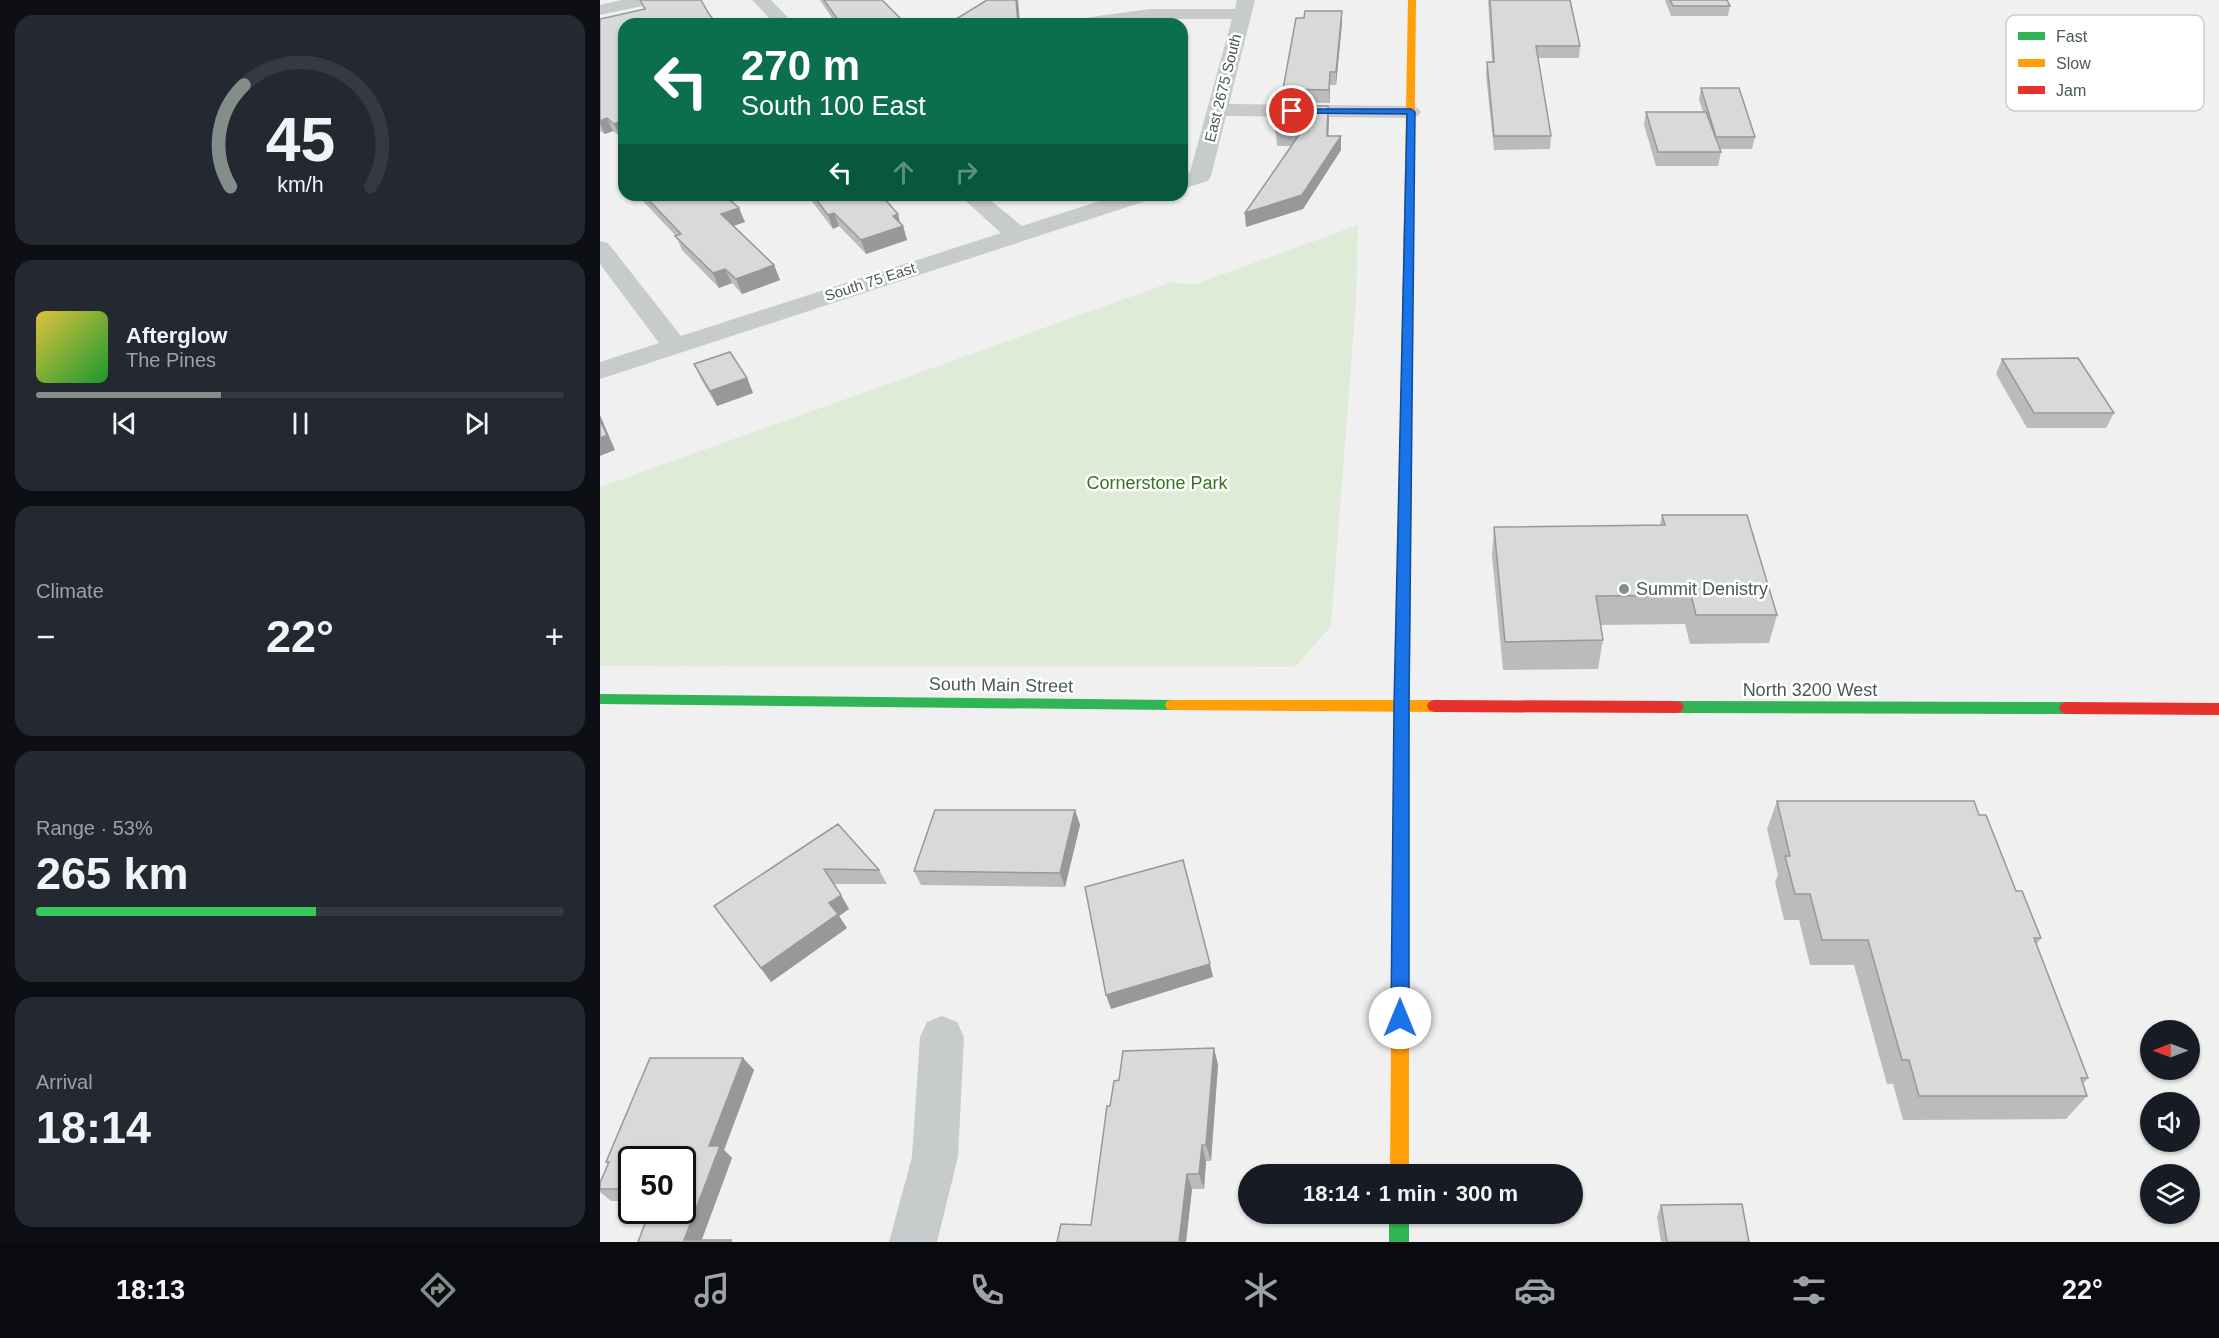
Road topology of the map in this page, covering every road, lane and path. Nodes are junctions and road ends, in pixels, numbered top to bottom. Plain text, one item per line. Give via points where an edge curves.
1 (646, 0) edge
2 (761, 0) edge
3 (1412, 0) edge
4 (1244, 7) edge
5 (600, 10) edge
6 (779, 18) edge
7 (1120, 18) edge
8 (1219, 110) junction
9 (1411, 112) junction
10 (1191, 179) edge
11 (976, 201) edge
12 (1122, 201) edge
13 (1017, 234) junction
14 (600, 248) edge
15 (675, 346) junction
16 (600, 370) edge
17 (600, 699) edge
18 (1401, 706) junction
19 (2219, 709) edge
20 (942, 1038) dead end
21 (1399, 1164) edge
22 (1399, 1224) edge
23 (913, 1242) edge
24 (1399, 1242) edge

1 - 5 street
2 - 6 street
3 - 9 main road
4 - 7 street
4 - 8 street, East 2675 South
8 - 9 street
8 - 10 street, East 2675 South
9 - 18 main road
11 - 13 street
12 - 13 street, South 75 East
13 - 15 street, South 75 East
14 - 15 street
15 - 16 street, South 75 East
17 - 18 main road, South Main Street
18 - 19 main road, North 3200 West
18 - 21 main road
20 - 23 street via 935,1157
22 - 24 main road

